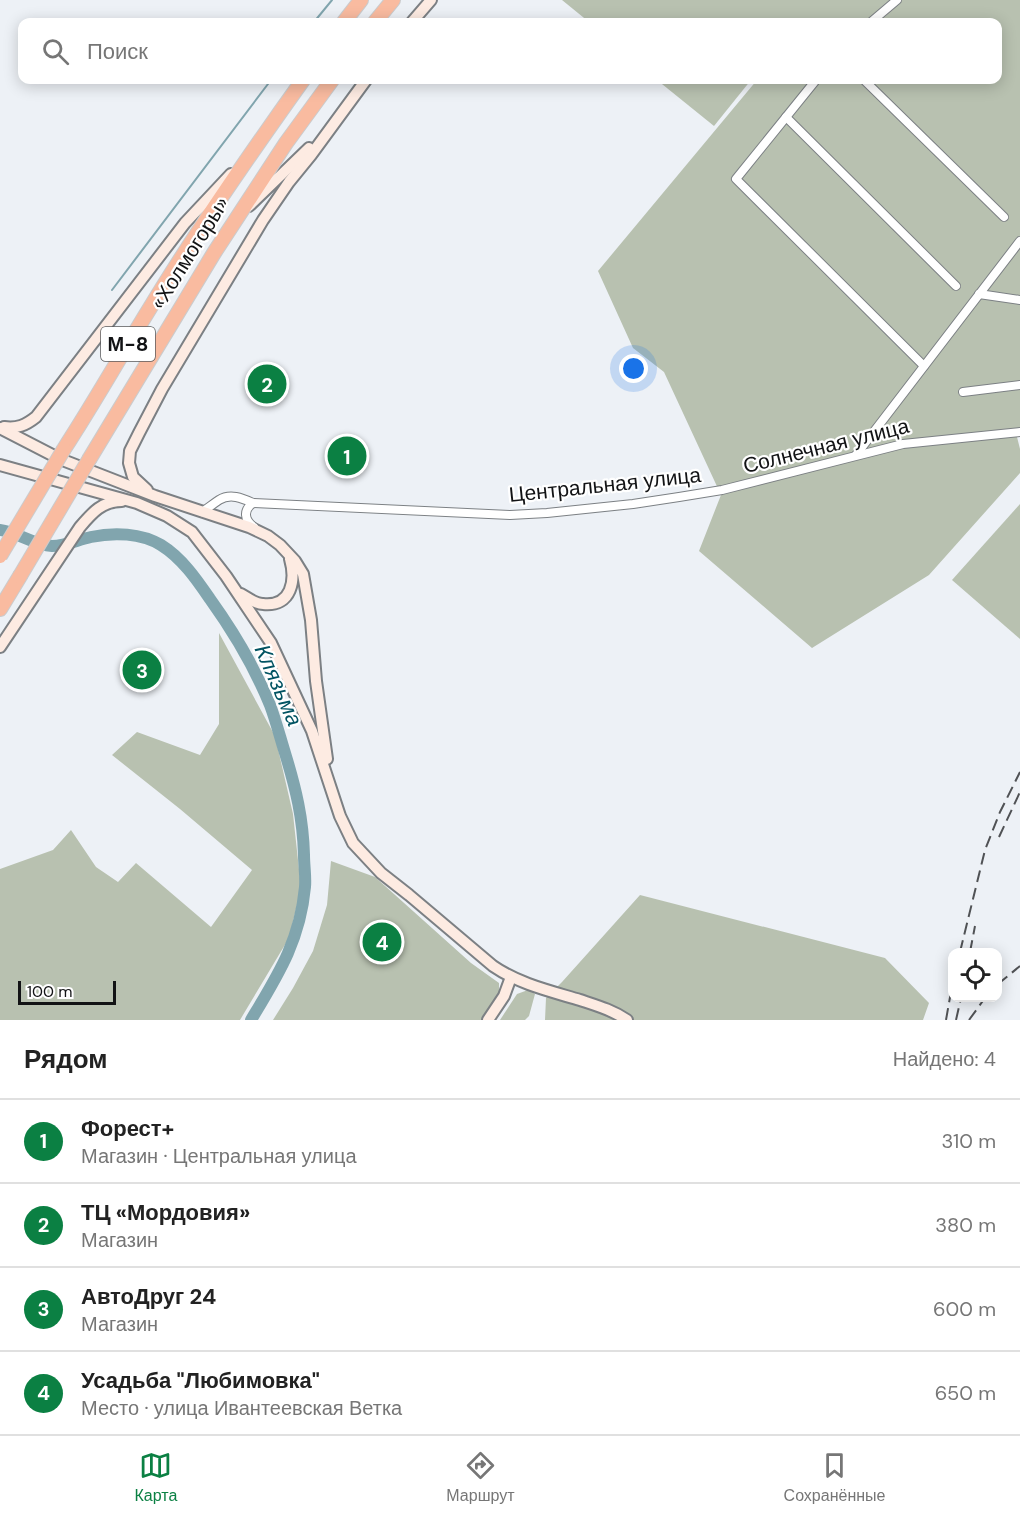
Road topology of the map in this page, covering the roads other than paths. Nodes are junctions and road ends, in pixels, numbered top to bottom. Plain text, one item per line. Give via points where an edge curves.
1 (362, 0) edge
2 (393, 0) edge
3 (431, 0) edge
4 (897, 0) edge
5 (347, 18) edge
6 (378, 18) edge
7 (415, 18) edge
8 (876, 18) edge
9 (300, 84) edge
10 (329, 84) edge
11 (363, 84) edge
12 (813, 84) edge
13 (868, 84) edge
14 (786, 117) junction
15 (331, 127) junction
16 (252, 152) junction
17 (1004, 217) dead end
18 (236, 219) junction
19 (1020, 241) edge
20 (956, 286) dead end
21 (980, 294) junction
22 (1020, 300) edge
23 (924, 366) junction
24 (1020, 385) edge
25 (963, 392) dead end
26 (0, 427) edge
27 (1020, 432) edge
28 (856, 455) junction
29 (0, 465) edge
30 (722, 490) joint
31 (154, 496) junction
32 (137, 503) junction
33 (254, 503) junction
34 (201, 512) junction
35 (268, 536) junction
36 (0, 556) edge
37 (289, 556) junction
38 (236, 590) junction
39 (0, 609) edge
40 (0, 647) edge
41 (334, 795) junction
42 (511, 977) junction
43 (488, 1020) edge
44 (627, 1020) edge

1 - 5 highway
2 - 6 highway
3 - 7 main road
4 - 8 street
9 - 16 highway, «Холмогоры» / М-8
10 - 18 highway, «Холмогоры» / М-8
11 - 15 main road
12 - 14 street
13 - 17 street
14 - 20 street
14 - 23 street via 736,179
15 - 18 main road
15 - 31 main road via 263,220 162,388 130,451 130,471
16 - 26 main road via 185,223 36,417 16,428
16 - 36 highway, «Холмогоры» / М-8, bridge via 192,240
18 - 39 highway, «Холмогоры» / М-8, bridge
19 - 21 street
21 - 22 street
21 - 23 street
23 - 28 street
24 - 25 street
26 - 31 main road via 60,459
27 - 28 street, Солнечная улица via 903,444
28 - 30 street, Солнечная улица
29 - 32 main road
30 - 33 street, Центральная улица via 633,504 510,515
31 - 34 main road
32 - 38 main road via 192,532
32 - 40 main road via 107,503 93,512
33 - 34 street, Центральная улица via 228,496
33 - 35 street via 246,511 247,520
34 - 35 main road
35 - 37 main road
37 - 38 main road via 294,575 286,597 263,604
37 - 41 main road via 303,574 307,594
38 - 41 main road via 271,643 312,731
41 - 42 main road via 349,837 360,852 493,966
42 - 43 main road
42 - 44 main road via 613,1011

